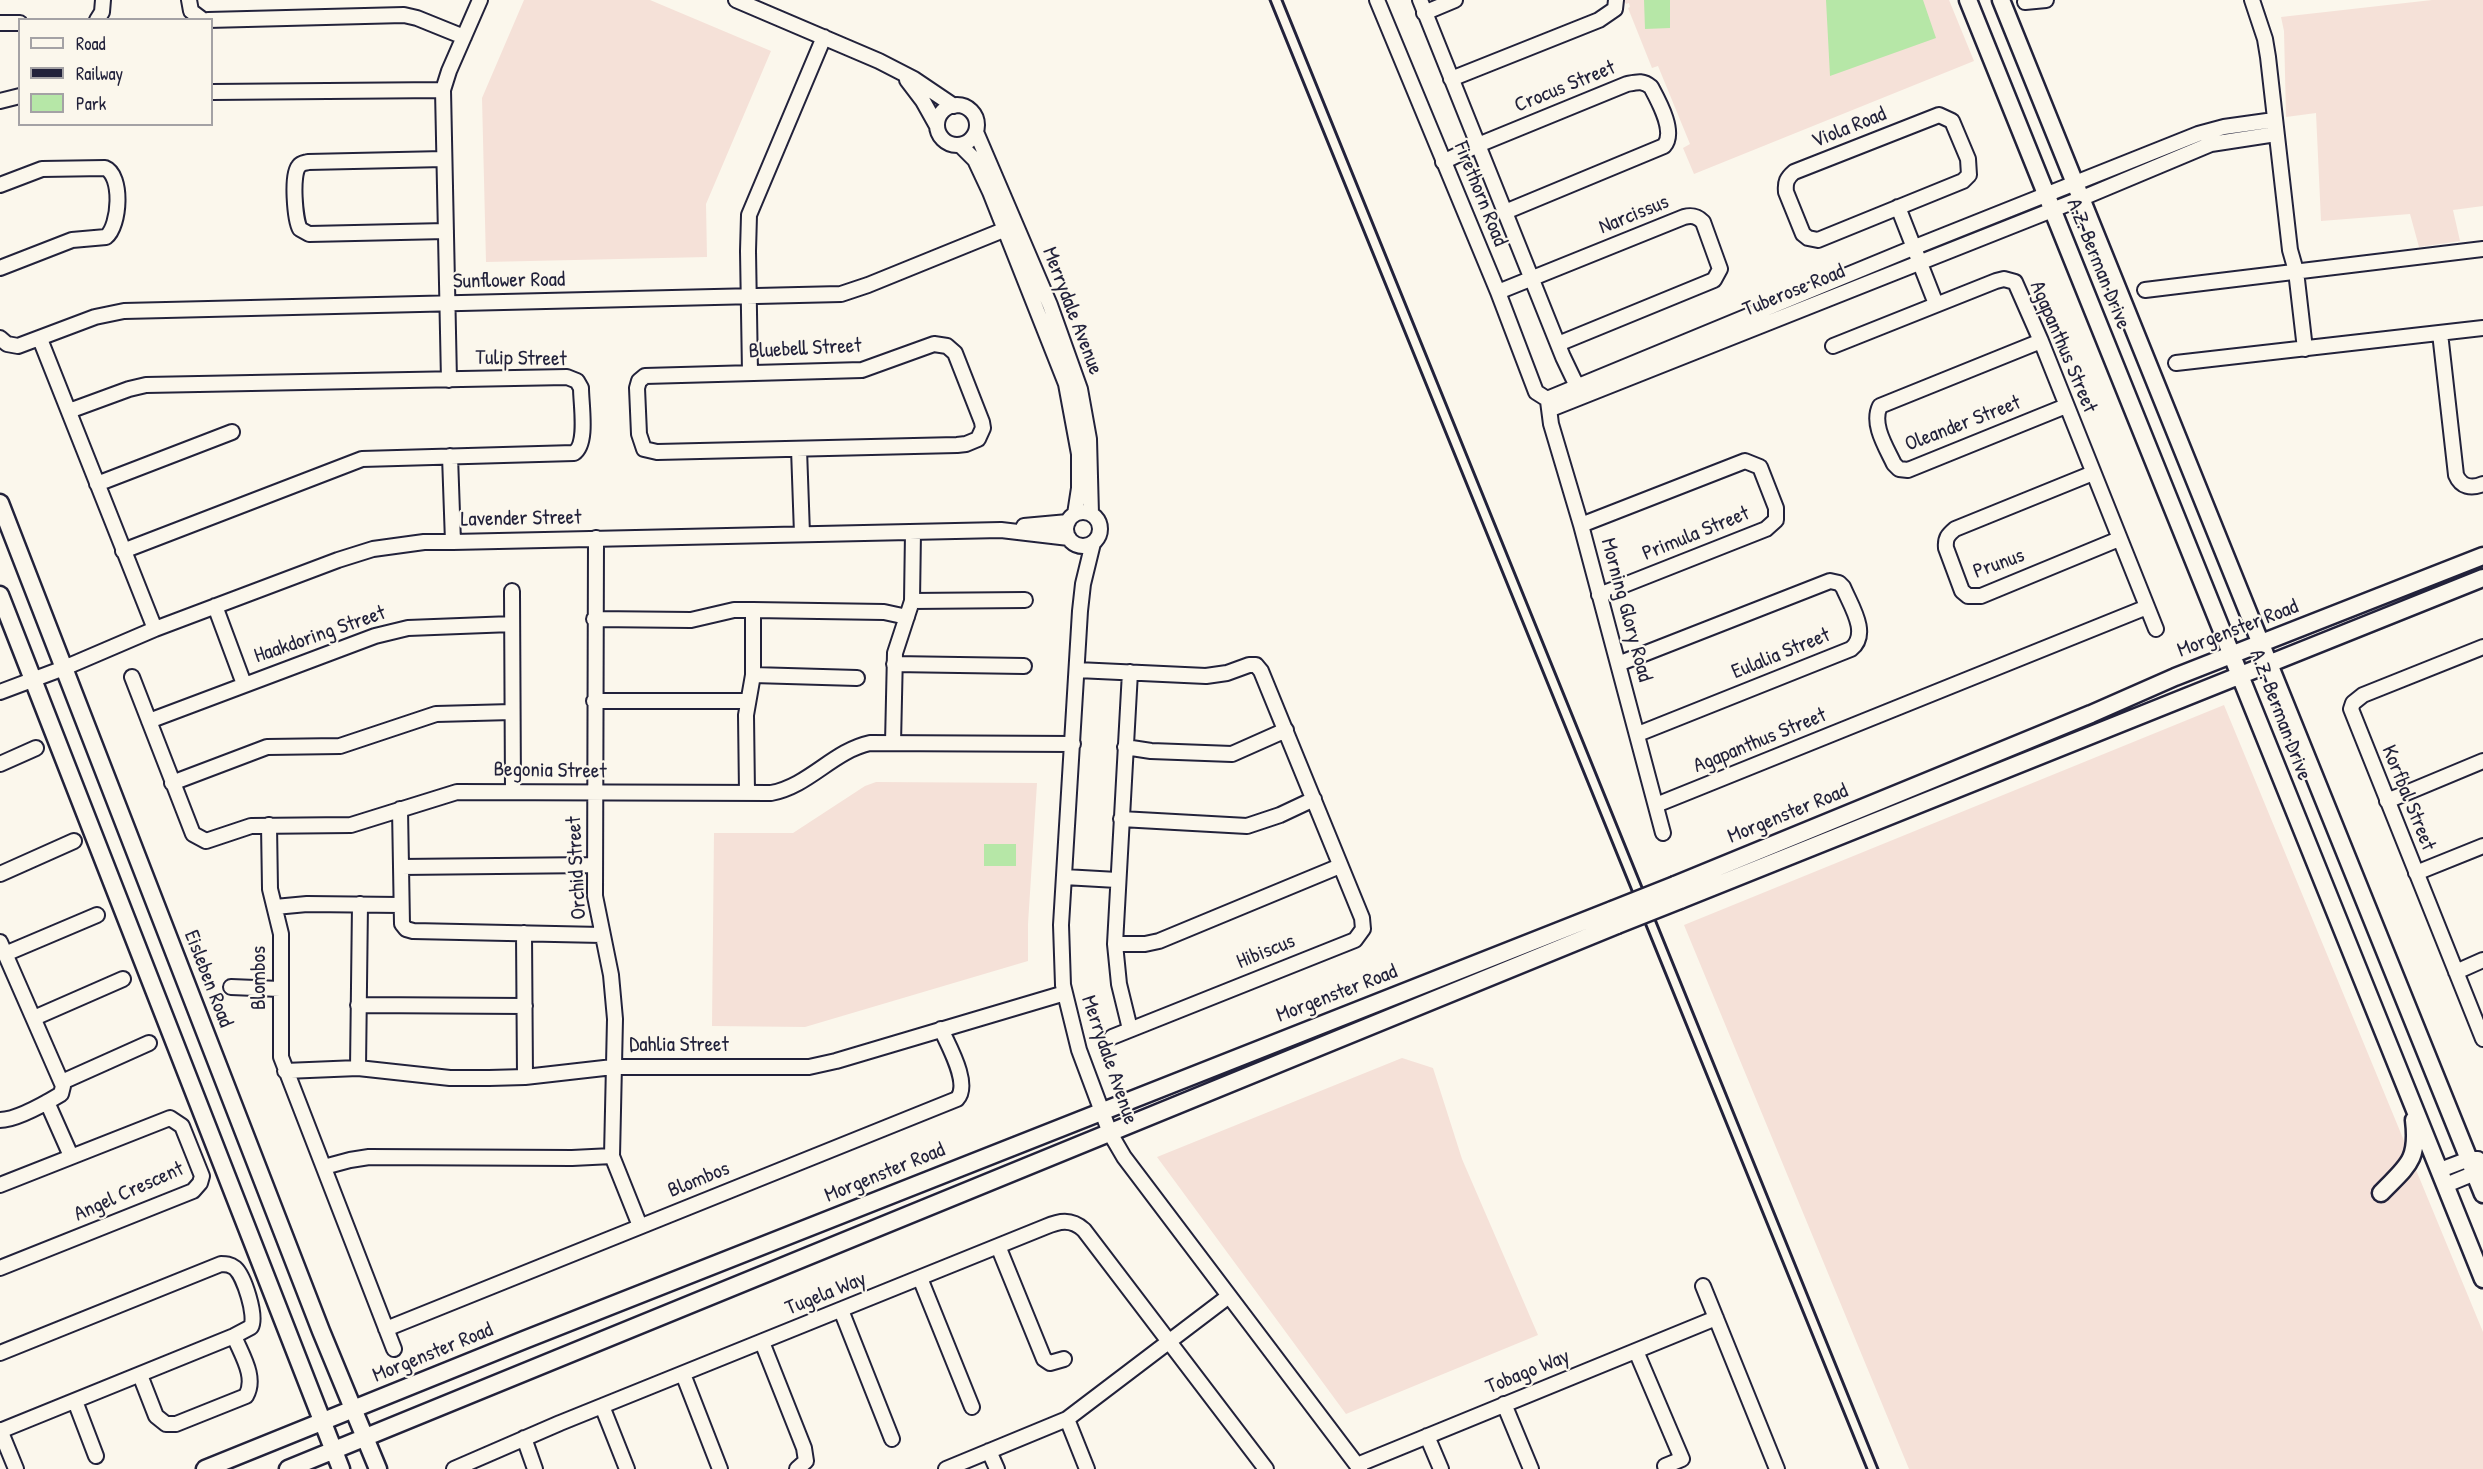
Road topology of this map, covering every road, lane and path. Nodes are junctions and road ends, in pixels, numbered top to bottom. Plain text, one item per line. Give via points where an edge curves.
1 (103, 0) edge
2 (189, 0) edge
3 (480, 0) edge
4 (736, 0) edge
5 (1377, 0) edge
6 (1455, 0) edge
7 (1616, 0) edge
8 (1968, 0) edge
9 (2001, 0) edge
10 (2046, 0) edge
11 (2252, 0) edge
12 (2025, 2) dead end
13 (1422, 7) edge
14 (98, 18) edge
15 (201, 18) edge
16 (213, 20) edge
17 (0, 23) edge
18 (18, 23) edge
19 (464, 37) junction
20 (824, 37) junction
21 (902, 75) junction
22 (1451, 80) junction
23 (443, 90) junction
24 (213, 92) edge
25 (18, 96) edge
26 (0, 101) edge
27 (954, 106) junction
28 (937, 126) junction
29 (2275, 127) junction
30 (976, 132) junction
31 (960, 145) junction
32 (1478, 145) junction
33 (444, 159) junction
34 (1443, 162) junction
35 (0, 185) edge
36 (2077, 191) junction
37 (2049, 202) junction
38 (1898, 207) junction
39 (1505, 212) junction
40 (1006, 229) junction
41 (446, 231) junction
42 (1915, 247) junction
43 (2483, 249) edge
44 (1921, 263) junction
45 (0, 268) edge
46 (2296, 271) junction
47 (1532, 279) junction
48 (2145, 290) dead end
49 (1498, 292) junction
50 (749, 297) junction
51 (448, 304) junction
52 (1936, 304) junction
53 (2483, 328) edge
54 (2440, 333) junction
55 (40, 339) junction
56 (1063, 339) junction
57 (4, 341) edge
58 (2041, 341) junction
59 (1558, 344) junction
60 (1833, 346) dead end
61 (2305, 349) junction
62 (1054, 351) junction
63 (2175, 363) dead end
64 (750, 373) junction
65 (449, 380) junction
66 (1582, 391) junction
67 (1549, 404) junction
68 (2066, 406) junction
69 (69, 411) junction
70 (232, 432) dead end
71 (799, 449) junction
72 (450, 456) junction
73 (2093, 473) junction
74 (97, 484) junction
75 (2483, 484) edge
76 (0, 503) edge
77 (1091, 514) junction
78 (1071, 518) junction
79 (1581, 525) junction
80 (1001, 530) junction
81 (913, 532) junction
82 (802, 534) junction
83 (596, 538) junction
84 (2119, 539) junction
85 (1072, 541) junction
86 (453, 542) junction
87 (1093, 543) junction
88 (123, 550) junction
89 (2483, 556) edge
90 (2483, 578) edge
91 (1083, 584) junction
92 (512, 591) dead end
93 (0, 595) edge
94 (1599, 595) junction
95 (1025, 600) dead end
96 (912, 601) junction
97 (215, 606) junction
98 (2147, 608) junction
99 (753, 610) junction
100 (907, 617) junction
101 (594, 619) junction
102 (512, 624) junction
103 (2156, 628) dead end
104 (154, 629) junction
105 (2261, 644) junction
106 (2483, 647) edge
107 (2232, 655) junction
108 (894, 664) junction
109 (1618, 664) junction
110 (2269, 665) junction
111 (1024, 666) dead end
112 (64, 668) junction
113 (1077, 670) junction
114 (1130, 672) junction
115 (753, 675) junction
116 (2241, 676) junction
117 (132, 677) dead end
118 (857, 678) dead end
119 (33, 679) junction
120 (244, 684) junction
121 (0, 692) edge
122 (594, 701) junction
123 (748, 701) junction
124 (512, 712) junction
125 (149, 721) junction
126 (1286, 730) junction
127 (1638, 734) junction
128 (893, 743) junction
129 (1072, 744) junction
130 (1125, 747) junction
131 (36, 748) dead end
132 (2483, 762) edge
133 (0, 764) edge
134 (172, 783) junction
135 (513, 792) junction
136 (595, 793) junction
137 (747, 793) junction
138 (1314, 799) junction
139 (2387, 801) junction
140 (1656, 805) junction
141 (400, 809) junction
142 (1122, 819) junction
143 (269, 825) junction
144 (1663, 833) dead end
145 (74, 841) dead end
146 (2483, 846) edge
147 (594, 865) junction
148 (1340, 866) junction
149 (401, 867) junction
150 (2416, 873) junction
151 (0, 874) edge
152 (1064, 877) junction
153 (1117, 880) junction
154 (1677, 892) junction
155 (360, 904) junction
156 (400, 905) junction
157 (275, 907) junction
158 (97, 915) dead end
159 (1615, 917) junction
160 (524, 933) junction
161 (602, 935) junction
162 (1115, 944) junction
163 (3, 948) edge
164 (2483, 960) edge
165 (2456, 972) junction
166 (123, 979) dead end
167 (231, 987) dead end
168 (280, 989) junction
169 (1065, 993) junction
170 (358, 1005) junction
171 (525, 1006) junction
172 (33, 1018) junction
173 (941, 1029) junction
174 (1130, 1029) junction
175 (1112, 1037) dead end
176 (2483, 1039) edge
177 (149, 1043) dead end
178 (613, 1067) junction
179 (358, 1068) junction
180 (285, 1071) junction
181 (525, 1077) junction
182 (62, 1082) junction
183 (47, 1102) junction
184 (2413, 1105) junction
185 (1101, 1111) junction
186 (0, 1120) edge
187 (1110, 1133) junction
188 (71, 1156) junction
189 (612, 1156) junction
190 (2477, 1163) edge
191 (324, 1167) junction
192 (2443, 1178) junction
193 (0, 1185) edge
194 (2381, 1193) dead end
195 (2483, 1194) edge
196 (640, 1226) junction
197 (998, 1246) junction
198 (0, 1268) edge
199 (920, 1278) junction
200 (2483, 1279) edge
201 (1703, 1286) dead end
202 (1229, 1296) junction
203 (841, 1310) junction
204 (1716, 1318) junction
205 (386, 1329) junction
206 (234, 1336) junction
207 (762, 1342) junction
208 (1169, 1342) junction
209 (394, 1349) dead end
210 (1636, 1351) junction
211 (0, 1353) edge
212 (1064, 1359) dead end
213 (683, 1374) junction
214 (140, 1375) junction
215 (75, 1401) junction
216 (1504, 1404) junction
217 (602, 1406) junction
218 (972, 1407) dead end
219 (352, 1409) junction
220 (1067, 1419) junction
221 (322, 1422) junction
222 (0, 1431) edge
223 (1427, 1436) junction
224 (524, 1438) junction
225 (365, 1439) junction
226 (892, 1439) dead end
227 (989, 1451) junction
228 (334, 1452) junction
229 (96, 1456) dead end
230 (1665, 1466) dead end
231 (1358, 1467) edge
232 (16, 1469) edge
233 (205, 1469) edge
234 (288, 1469) edge
235 (341, 1469) edge
236 (378, 1469) edge
237 (454, 1469) edge
238 (535, 1469) edge
239 (627, 1469) edge
240 (720, 1469) edge
241 (797, 1469) edge
242 (946, 1469) edge
243 (997, 1469) edge
244 (1087, 1469) edge
245 (1266, 1469) edge
246 (1440, 1469) edge
247 (1531, 1469) edge
248 (1777, 1469) edge

1 - 14 street
2 - 15 street via 191,11
3 - 19 street
4 - 20 street
5 - 34 street, Firethorn Road
6 - 13 street
7 - 22 street via 1615,9 1599,20
8 - 37 main road, A.Z. Berman Drive
9 - 36 main road, A.Z. Berman Drive
10 - 12 street
11 - 29 street via 2265,39
13 - 22 street, Firethorn Road
16 - 19 street via 404,15
17 - 18 street
19 - 23 street
20 - 21 street
20 - 50 street via 750,215
21 - 27 street
21 - 28 street
22 - 32 street, Firethorn Road
23 - 24 street
23 - 33 street
25 - 26 street
27 - 28 street via 940,114
27 - 30 street via 971,111
28 - 31 street via 944,141
29 - 36 street via 2213,129
29 - 46 street
30 - 31 street
30 - 56 street, Merrydale Avenue
31 - 40 street, Merrydale Avenue via 975,160
32 - 34 street, Crocus Street
32 - 39 street, Firethorn Road
32 - 39 street, Crocus Street via 1627,84 1646,82 1656,95 1669,132 1664,146
33 - 41 street
33 - 41 street via 302,164 295,173 296,219 300,229 309,234
34 - 49 street, Firethorn Road
35 - 45 street via 42,169 105,168 116,178 116,223 106,237 72,240
36 - 37 street
36 - 105 main road, A.Z. Berman Drive
37 - 42 street, Tuberose Road
37 - 44 street, Tuberose Road
37 - 107 main road, A.Z. Berman Drive
38 - 38 street, Viola Road via 1818,240 1808,238 1803,234 1785,184 1794,172 1932,117 1946,116 1952,121 1968,159 1969,175 1963,181
38 - 42 street
39 - 47 street, Firethorn Road
40 - 50 street, Sunflower Road via 841,294
40 - 62 street, Merrydale Avenue
41 - 51 street
42 - 44 street
42 - 66 street, Tuberose Road
43 - 46 street
44 - 52 street
44 - 66 street, Tuberose Road
46 - 48 street
46 - 61 street
47 - 49 street, Narcissus
47 - 59 street, Firethorn Road
47 - 59 street, Narcissus via 1684,217 1699,217 1703,222 1720,269 1714,280
49 - 67 street, Firethorn Road via 1536,392
50 - 51 street, Sunflower Road
50 - 64 street
51 - 55 street, Sunflower Road via 116,311
51 - 65 street
52 - 58 street, Agapanthus Street via 1996,281 2011,280 2018,286
52 - 60 street, Agapanthus Street
53 - 54 street
54 - 61 street
54 - 75 street via 2456,475 2464,486
55 - 57 street, Sunflower Road via 18,346
55 - 69 street
56 - 62 street
56 - 77 street, Merrydale Avenue via 1087,422
58 - 68 street, Agapanthus Street
58 - 68 street, Oleander Street via 1880,406 1877,423 1893,464 1908,470
59 - 66 street, Firethorn Road
61 - 63 street
62 - 78 street, Merrydale Avenue via 1069,392 1077,435 1079,468
64 - 71 street, Bluebell Street via 654,374 641,378 637,388 641,445 657,452
64 - 71 street, Bluebell Street via 862,370 943,344 955,353 982,422 981,435 966,444
65 - 69 street, Tulip Street via 146,385
65 - 72 street, Tulip Street via 575,379 581,388 582,440 579,449 569,454
66 - 67 street, Tuberose Road
67 - 79 street, Morning Glory Road via 1551,424
68 - 73 street, Agapanthus Street
69 - 74 street
70 - 74 street
71 - 82 street
72 - 86 street
72 - 88 street, Tulip Street via 371,458 347,463
73 - 84 street, Agapanthus Street
73 - 84 street, Prunus via 1949,534 1946,548 1962,591 1968,596 1981,596
74 - 88 street
76 - 112 main road, Eisleben Road
77 - 78 street
77 - 87 street via 1100,526 1099,537
78 - 80 street, Lavender Street
78 - 85 street via 1067,533
79 - 94 street, Morning Glory Road
79 - 94 street, Primula Street via 1745,461 1760,467 1776,508 1776,520 1766,529
80 - 81 street, Lavender Street
80 - 85 street, Lavender Street
81 - 82 street, Lavender Street
81 - 96 street
82 - 83 street, Lavender Street
83 - 86 street, Lavender Street
83 - 101 street, Orchid Street
84 - 98 street, Agapanthus Street
85 - 87 street via 1083,546
85 - 91 street, Merrydale Avenue
86 - 97 street, Lavender Street via 397,546 354,555
87 - 91 street, Merrydale Avenue
88 - 104 street
89 - 105 main road, Morgenster Road
90 - 110 main road, Morgenster Road
91 - 113 street, Merrydale Avenue
92 - 102 street
93 - 119 main road
94 - 109 street, Morning Glory Road
95 - 96 street
96 - 100 street
97 - 104 street, Lavender Street
97 - 120 street
98 - 103 street, Agapanthus Street
98 - 140 street, Agapanthus Street
99 - 100 street via 876,612
99 - 101 street via 734,610 691,621
99 - 115 street
100 - 108 street
101 - 122 street, Orchid Street
102 - 120 street, Haakdoring Street via 396,630
102 - 124 street
104 - 112 street, Lavender Street
105 - 107 main road, Morgenster Road
105 - 110 main road, A.Z. Berman Drive
106 - 139 street, Korfbal Street via 2363,695 2353,703 2352,715
107 - 116 main road, A.Z. Berman Drive
107 - 154 main road, Morgenster Road
108 - 111 street
108 - 128 street
109 - 127 street, Morning Glory Road
109 - 127 street, Eulalia Street via 1830,582 1843,587 1860,630 1860,640 1851,649
110 - 116 main road, Morgenster Road
110 - 190 main road, A.Z. Berman Drive
112 - 119 street, Lavender Street
112 - 219 main road, Eisleben Road
113 - 114 street, Hibiscus
113 - 129 street, Merrydale Avenue
114 - 126 street, Hibiscus via 1206,676 1256,665
114 - 130 street
115 - 118 street
115 - 123 street
116 - 154 main road, Morgenster Road
116 - 184 main road, A.Z. Berman Drive
117 - 125 street, Begonia Street
119 - 121 street, Lavender Street
119 - 221 main road
120 - 125 street, Haakdoring Street
122 - 123 street
122 - 136 street, Orchid Street
123 - 137 street
124 - 134 street via 436,714 340,746 267,747
124 - 135 street
125 - 134 street, Begonia Street
126 - 130 street via 1232,754
126 - 138 street, Hibiscus
127 - 140 street, Morning Glory Road
128 - 129 street, Begonia Street
128 - 137 street, Begonia Street via 870,743 848,750 788,789
129 - 152 street, Merrydale Avenue
130 - 142 street
131 - 133 street
132 - 139 street
134 - 143 street, Begonia Street via 194,834 201,840 211,841 251,826
135 - 136 street, Begonia Street
135 - 141 street, Begonia Street via 456,792
136 - 137 street, Begonia Street
136 - 147 street, Orchid Street
138 - 142 street via 1247,826
138 - 148 street, Hibiscus
139 - 150 street, Korfbal Street
140 - 144 street, Morning Glory Road
141 - 143 street, Begonia Street via 351,825
141 - 149 street
142 - 153 street
143 - 157 street, Blombos via 270,889
145 - 151 street
146 - 150 street
147 - 149 street
147 - 161 street, Orchid Street
148 - 162 street via 1159,941
148 - 174 street, Hibiscus via 1362,918 1363,930 1354,940
149 - 156 street
150 - 165 street, Korfbal Street
152 - 153 street
152 - 169 street, Merrydale Avenue via 1061,944
153 - 162 street
154 - 159 main road, Morgenster Road, bridge
155 - 156 street
155 - 157 street
155 - 170 street
156 - 160 street via 403,926 413,931
157 - 168 street, Blombos via 280,934
158 - 163 street
159 - 185 main road, Morgenster Road
159 - 187 main road, Morgenster Road
160 - 161 street
160 - 171 street
161 - 178 street, Orchid Street via 615,1019
162 - 174 street via 1119,984
163 - 172 street
164 - 165 street
165 - 176 street, Korfbal Street
166 - 172 street
167 - 168 street
168 - 180 street, Blombos via 280,1047
169 - 173 street, Dahlia Street
169 - 185 street, Merrydale Avenue via 1074,1033
170 - 171 street
170 - 179 street
171 - 181 street
172 - 182 street
173 - 178 street, Dahlia Street via 809,1067
173 - 196 street, Blombos via 962,1080 957,1099
174 - 175 street, Hibiscus
177 - 182 street
178 - 181 street, Dahlia Street
178 - 189 street, Orchid Street
179 - 180 street, Dahlia Street
179 - 181 street, Dahlia Street via 450,1078
180 - 191 street, Blombos
182 - 183 street via 61,1094
183 - 186 street
183 - 188 street
184 - 192 main road, A.Z. Berman Drive
184 - 194 main road via 2416,1143 2409,1165
185 - 187 street, Merrydale Avenue
185 - 219 main road, Morgenster Road
187 - 202 street, Merrydale Avenue
187 - 225 main road, Morgenster Road
188 - 193 street, Angel Crescent
188 - 198 street, Angel Crescent via 170,1118 182,1126 201,1180 193,1191
189 - 191 street via 369,1157
189 - 196 street, Orchid Street
190 - 192 street
190 - 195 main road, A.Z. Berman Drive
191 - 205 street, Blombos
192 - 200 main road, A.Z. Berman Drive
196 - 205 street, Blombos
197 - 199 street, Tugela Way
197 - 208 street, Tugela Way via 1059,1222 1078,1225
197 - 212 street via 1044,1359 1050,1363
199 - 203 street, Tugela Way
199 - 218 street
201 - 204 street
202 - 208 street
202 - 231 street, Merrydale Avenue
203 - 207 street, Tugela Way
203 - 226 street
204 - 210 street, Tobago Way
204 - 248 street
205 - 209 street, Blombos
206 - 211 street via 253,1323 253,1311 238,1272 221,1264
206 - 214 street
206 - 214 street via 249,1375 246,1396 171,1425 159,1420
207 - 213 street, Tugela Way
207 - 241 street via 804,1448 806,1461
208 - 220 street
208 - 245 street, Tugela Way
210 - 216 street, Tobago Way
210 - 230 street via 1682,1459
213 - 217 street, Tugela Way
213 - 240 street
214 - 215 street
215 - 222 street
215 - 229 street
216 - 223 street, Tobago Way
216 - 247 street
217 - 224 street, Tugela Way
217 - 239 street
219 - 221 main road, Morgenster Road
219 - 225 main road, Eisleben Road
220 - 227 street
220 - 244 street
221 - 228 main road
221 - 233 main road, Morgenster Road
222 - 232 street
223 - 231 street, Tobago Way
223 - 246 street
224 - 237 street, Tugela Way
224 - 238 street
225 - 228 main road, Morgenster Road
225 - 236 main road, Eisleben Road
227 - 242 street
227 - 243 street
228 - 234 main road, Morgenster Road
228 - 235 main road

